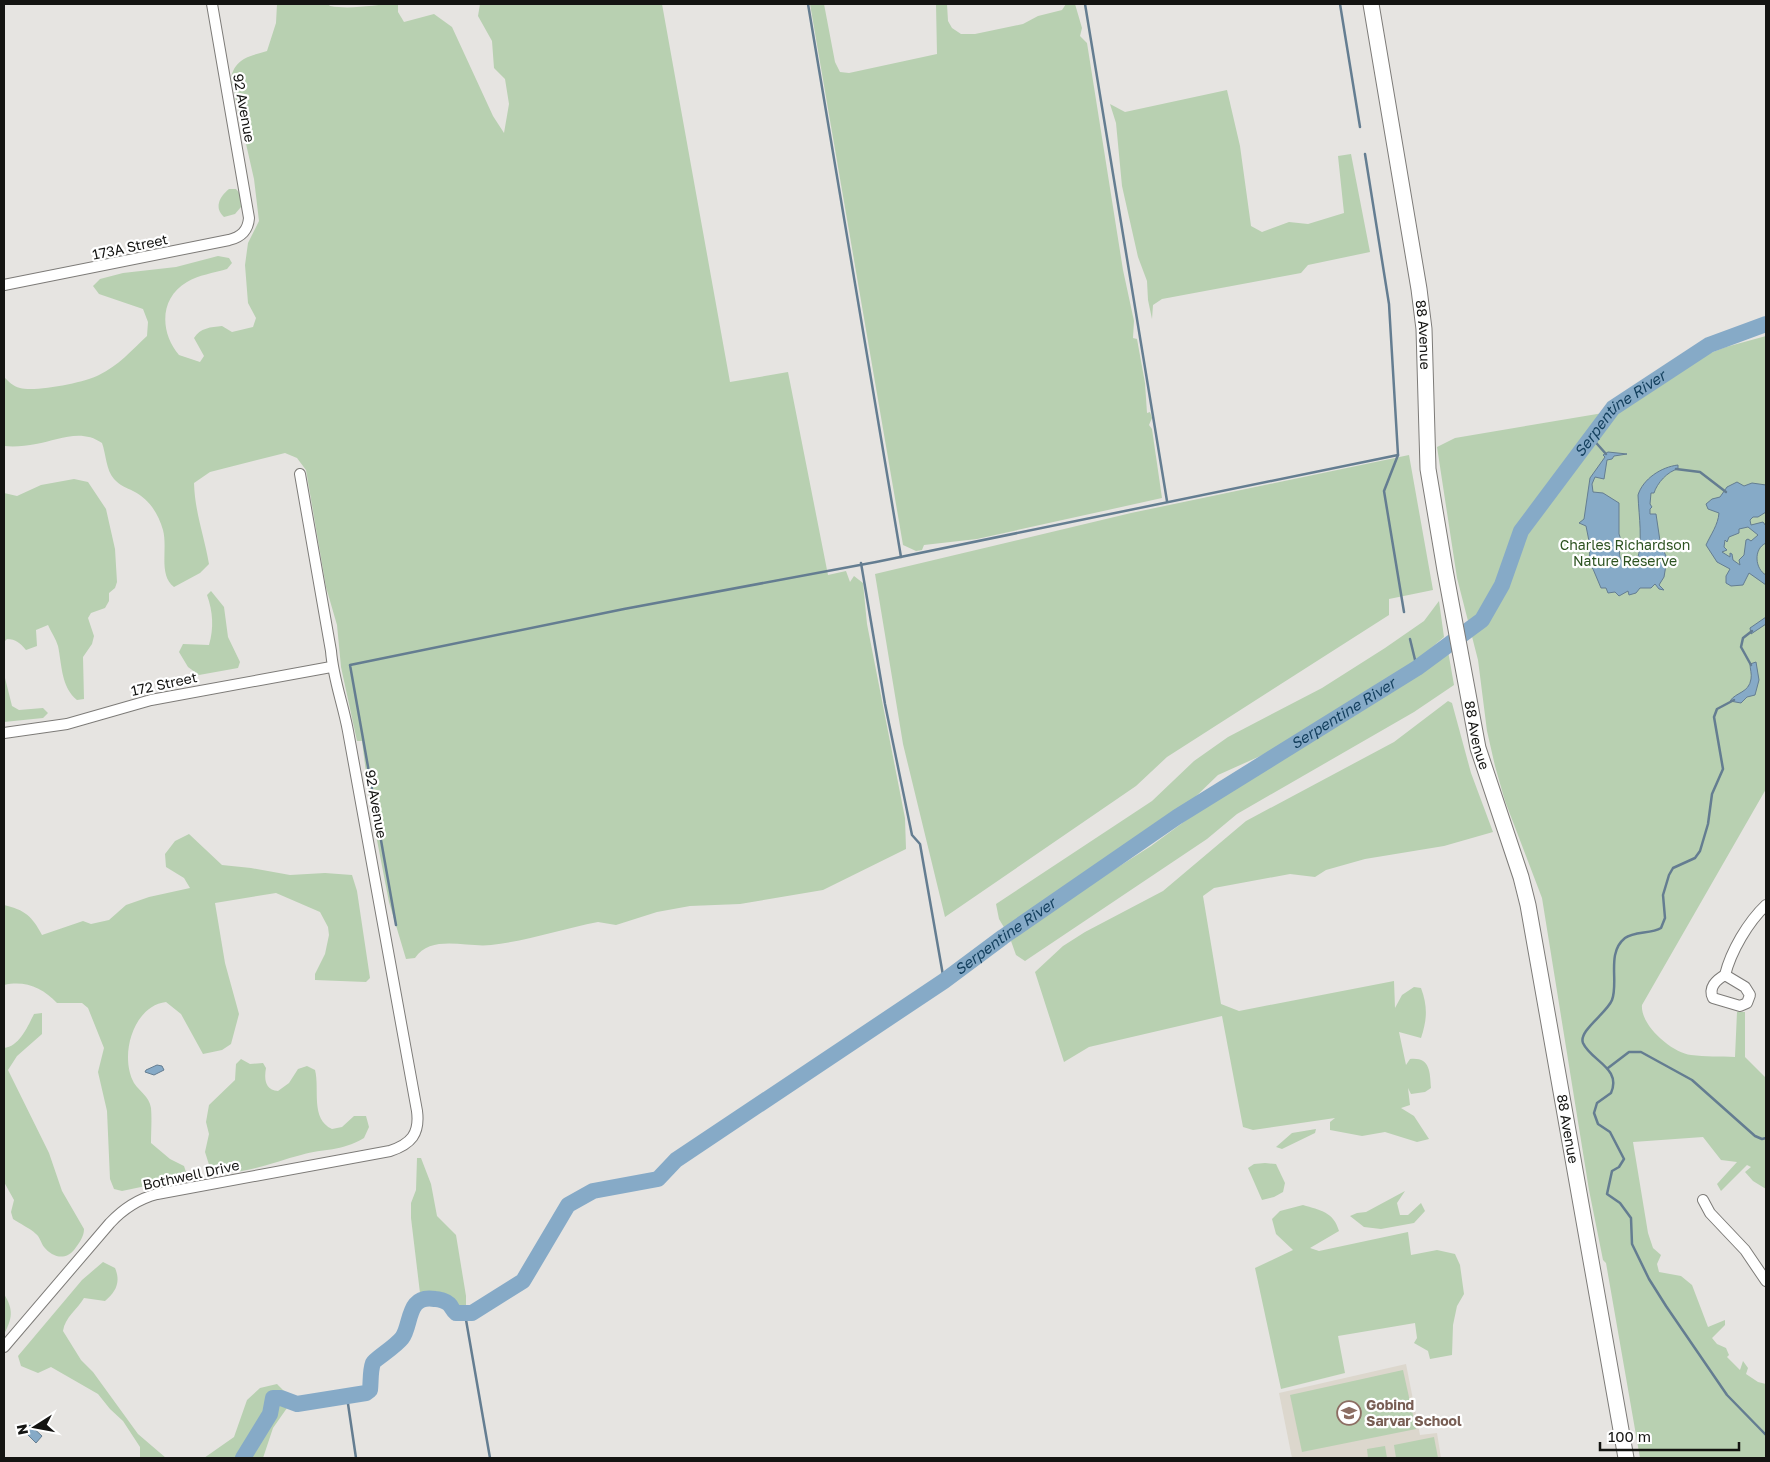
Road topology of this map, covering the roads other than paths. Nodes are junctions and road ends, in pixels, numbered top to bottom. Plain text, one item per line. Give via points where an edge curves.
1 (212, 4) edge
2 (1371, 4) edge
3 (249, 218) joint
4 (4, 285) edge
5 (300, 474) dead end
6 (331, 667) junction
7 (4, 733) edge
8 (1766, 905) edge
9 (1725, 975) dead end
10 (413, 1139) joint
11 (1703, 1200) dead end
12 (1766, 1281) edge
13 (4, 1348) edge
14 (1626, 1458) edge

1 - 3 street, 92 Avenue
2 - 14 main road, 88 Avenue via 1419,289 1424,329 1428,469 1445,570 1484,770 1528,905
3 - 4 street, 173A Street via 247,229 229,240
5 - 6 street, 92 Avenue via 331,651
6 - 7 street, 172 Street via 133,705 67,724
6 - 10 street, 92 Avenue via 340,690 348,731 417,1111
8 - 9 street via 1750,925
10 - 13 street, Bothwell Drive via 390,1151 138,1200 110,1223
11 - 12 street

